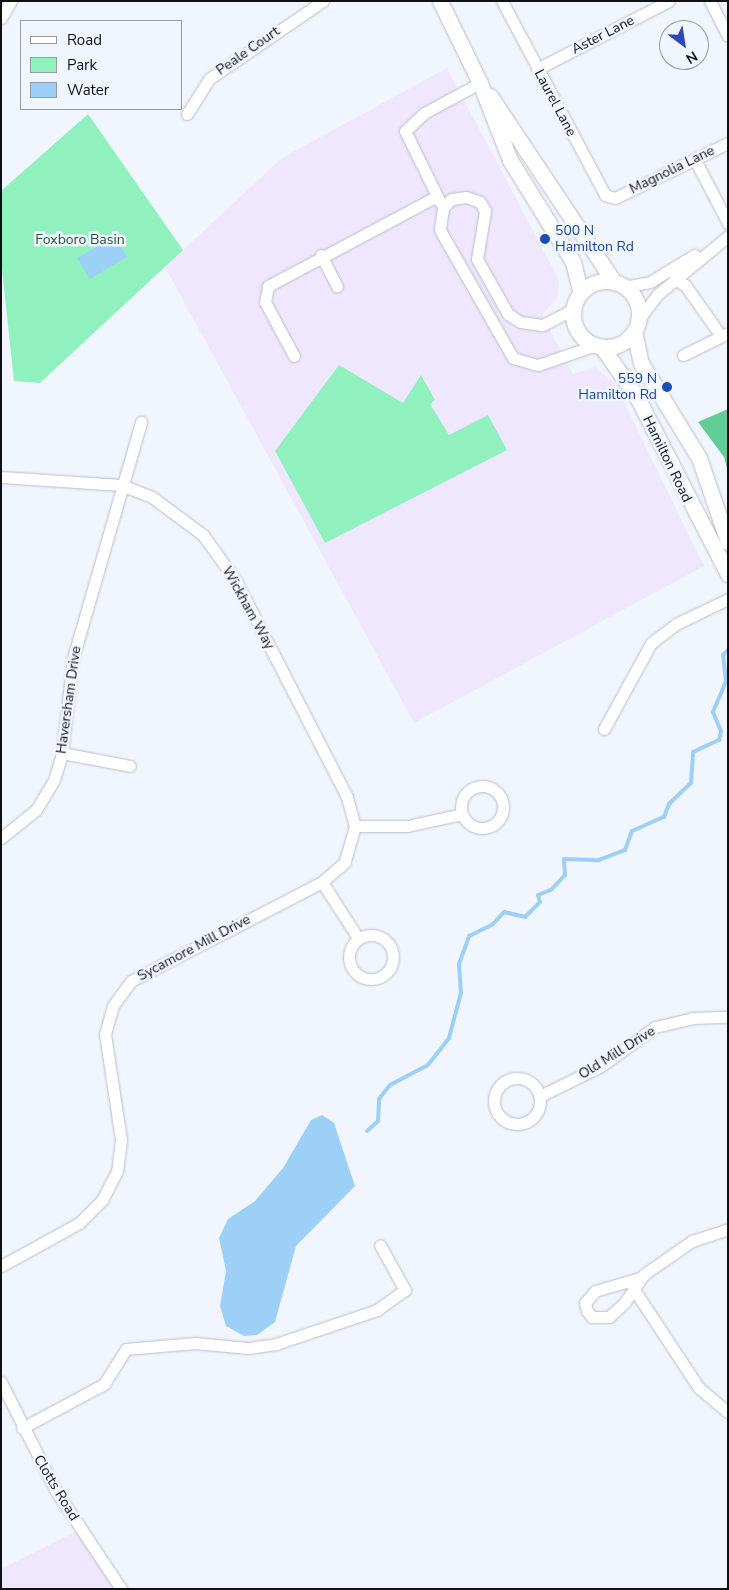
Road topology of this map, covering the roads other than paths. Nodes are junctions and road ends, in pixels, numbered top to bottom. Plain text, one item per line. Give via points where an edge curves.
1 (11, 1) edge
2 (323, 1) edge
3 (440, 1) edge
4 (502, 1) edge
5 (669, 1) edge
6 (710, 1) edge
7 (1, 18) edge
8 (728, 36) edge
9 (537, 69) junction
10 (480, 83) junction
11 (187, 114) dead end
12 (728, 143) edge
13 (695, 160) junction
14 (437, 196) junction
15 (615, 198) joint
16 (443, 208) junction
17 (728, 223) edge
18 (728, 236) edge
19 (321, 255) junction
20 (675, 279) junction
21 (619, 285) junction
22 (336, 286) dead end
23 (581, 294) junction
24 (574, 309) junction
25 (636, 325) junction
26 (724, 335) edge
27 (599, 346) junction
28 (683, 355) dead end
29 (294, 356) dead end
30 (141, 422) dead end
31 (1, 477) edge
32 (121, 485) junction
33 (728, 542) edge
34 (728, 574) edge
35 (728, 599) edge
36 (604, 728) dead end
37 (62, 752) junction
38 (130, 766) dead end
39 (462, 814) dead end
40 (355, 826) junction
41 (1, 838) edge
42 (322, 882) junction
43 (358, 938) dead end
44 (728, 1017) edge
45 (540, 1096) junction
46 (728, 1229) edge
47 (380, 1245) dead end
48 (1, 1266) edge
49 (640, 1278) junction
50 (633, 1288) junction
51 (1, 1382) edge
52 (728, 1412) edge
53 (22, 1428) junction
54 (121, 1589) edge

1 - 7 street
2 - 11 street, Peale Court via 209,79
3 - 10 main road
4 - 9 street, Laurel Lane
5 - 9 street, Aster Lane
6 - 8 street
9 - 15 street, Laurel Lane via 604,195
10 - 14 street via 424,113 405,131
10 - 21 main road
10 - 23 main road via 510,160 573,262
12 - 13 street, Magnolia Lane
13 - 15 street, Magnolia Lane
13 - 17 street
14 - 16 street
14 - 19 street
16 - 24 street via 451,199 466,197 480,202 486,211 477,258 508,314 520,322 542,326
16 - 27 street via 440,230 513,358 538,365
18 - 20 street
18 - 21 street via 650,282
19 - 22 street
19 - 29 street via 278,278 264,294
20 - 25 street
20 - 26 street via 685,285
21 - 23 main road via 596,283
21 - 25 main road via 636,301
23 - 24 main road
24 - 27 main road via 576,327
25 - 27 main road via 620,344
25 - 33 main road, Hamilton Road via 641,364 699,458
26 - 28 street
27 - 34 main road, Hamilton Road via 638,399
30 - 32 street, Haversham Drive
31 - 32 street, Wickham Way
32 - 37 street, Haversham Drive via 73,658
32 - 40 street, Wickham Way via 152,497 202,535 236,581 347,797
35 - 36 street via 676,624 651,643
37 - 38 street
37 - 41 street, Haversham Drive via 54,780 36,810
39 - 40 street via 407,826
40 - 42 street, Sycamore Mill Drive via 345,862
42 - 43 street
42 - 48 street, Sycamore Mill Drive via 132,981 113,1006 105,1034 121,1140 117,1171 103,1199 79,1223
44 - 45 street, Old Mill Drive via 693,1018 656,1028 601,1066
45 - 45 street via 537,1112 526,1123 510,1123 494,1107 499,1086 511,1078 532,1084
46 - 49 street via 692,1241
47 - 53 street via 405,1290 377,1310 276,1344 248,1348 195,1343 126,1349 104,1384
49 - 50 street
49 - 50 street via 595,1291 585,1303 587,1311 592,1317 610,1317
50 - 52 street via 699,1388
51 - 53 street, Clotts Road
53 - 54 street, Clotts Road via 56,1491

